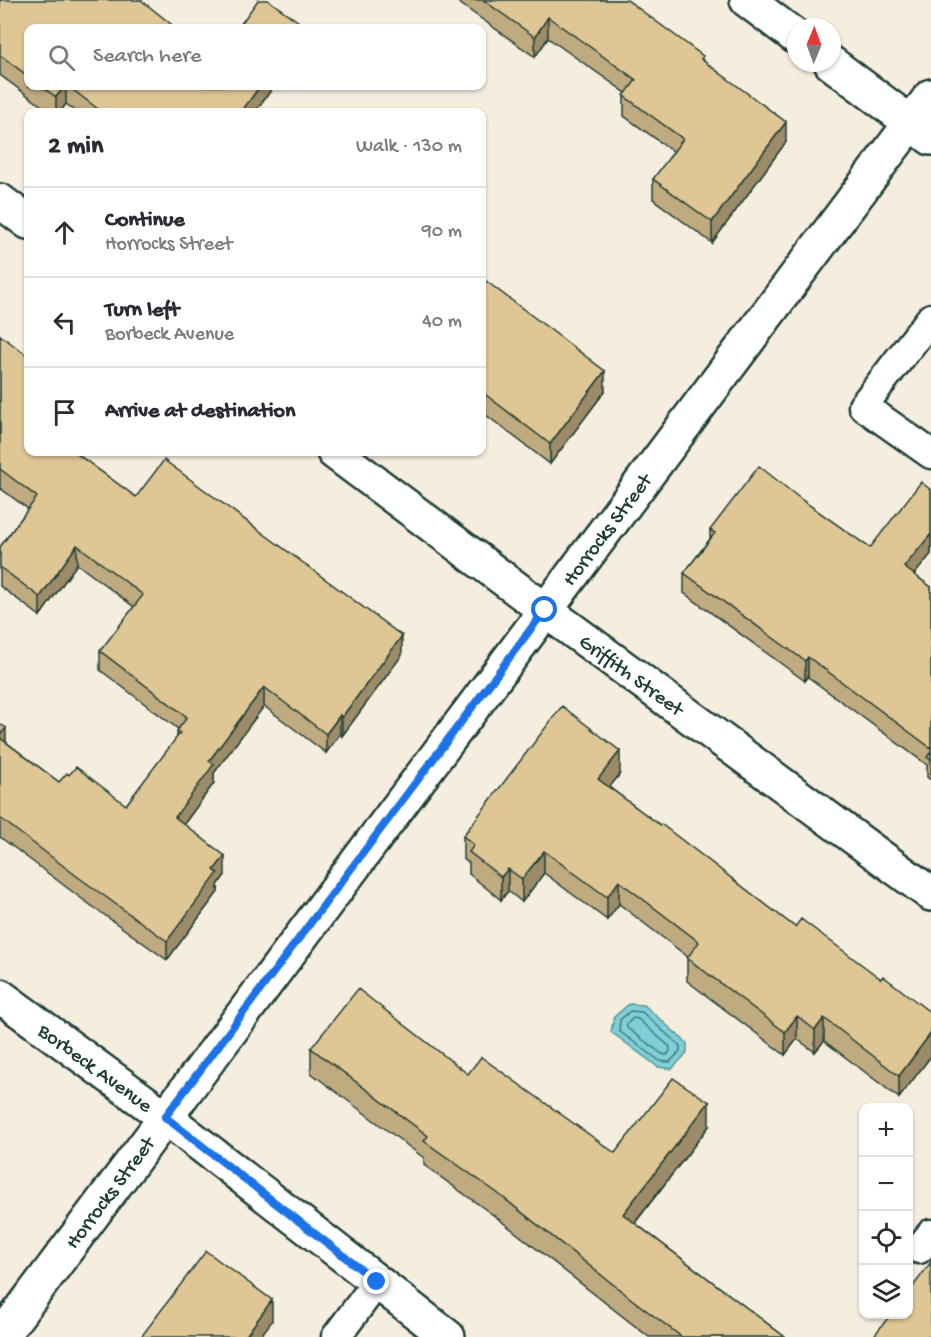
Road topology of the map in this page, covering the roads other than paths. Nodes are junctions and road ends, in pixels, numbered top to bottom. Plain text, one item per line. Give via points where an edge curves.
1 (747, 0) edge
2 (787, 30) edge
3 (841, 70) edge
4 (931, 96) edge
5 (921, 130) edge
6 (0, 201) edge
7 (24, 219) edge
8 (931, 318) edge
9 (931, 454) edge
10 (339, 456) edge
11 (545, 610) junction
12 (931, 894) edge
13 (0, 996) edge
14 (165, 1117) junction
15 (377, 1282) junction
16 (1, 1337) edge
17 (336, 1337) edge
18 (448, 1337) edge

1 - 2 street
3 - 5 street
4 - 5 street, Horrocks Street
5 - 11 street, Horrocks Street
6 - 7 street
8 - 9 lane via 863,406
10 - 11 street, Griffith Street
11 - 12 street, Griffith Street
11 - 14 street, Horrocks Street
13 - 14 street, Borbeck Avenue
14 - 15 street, Borbeck Avenue
14 - 16 street, Horrocks Street
15 - 17 lane
15 - 18 street, Borbeck Avenue

